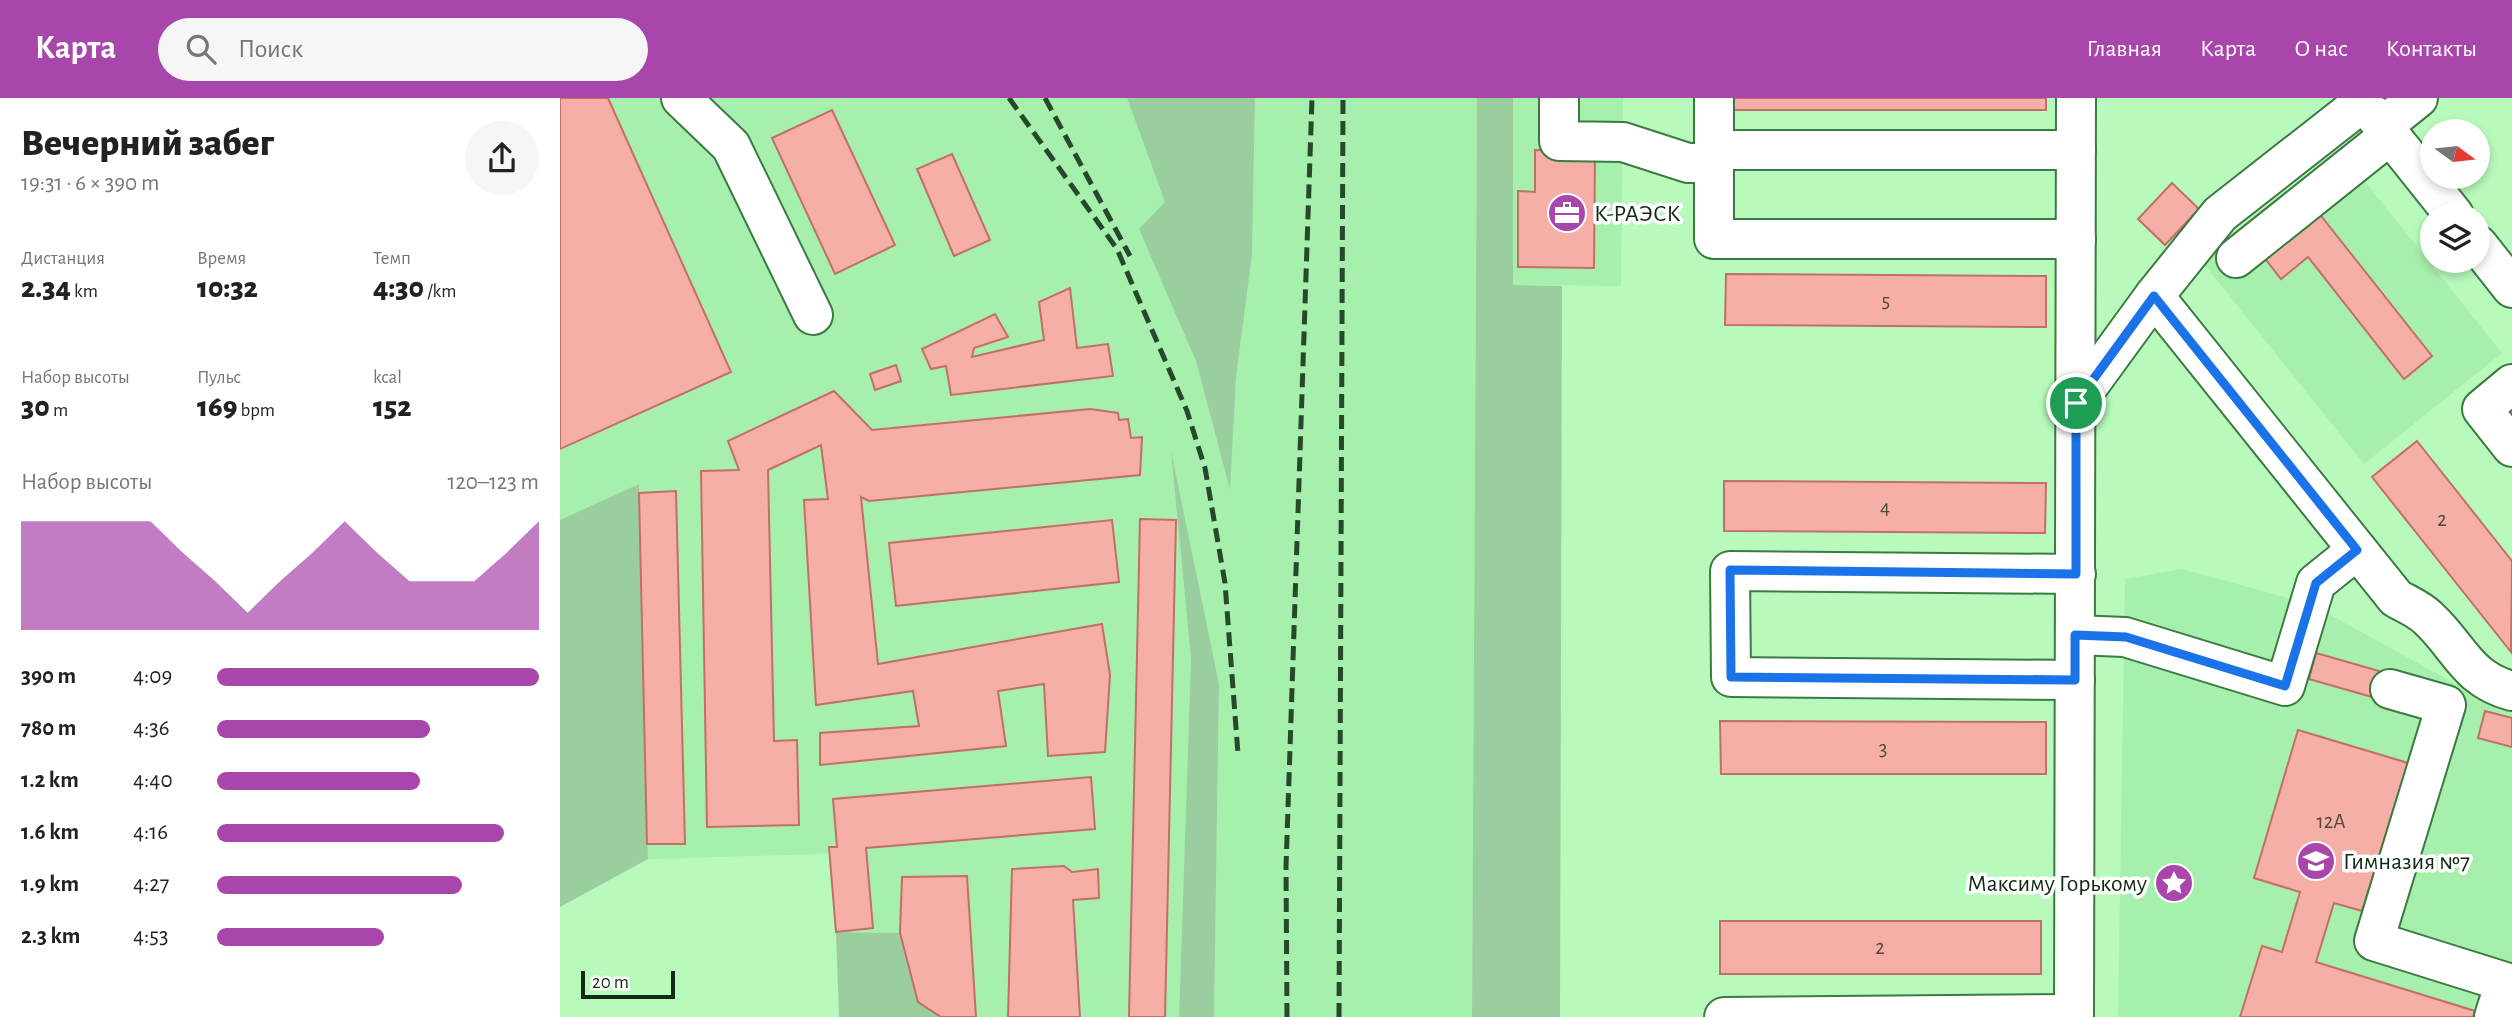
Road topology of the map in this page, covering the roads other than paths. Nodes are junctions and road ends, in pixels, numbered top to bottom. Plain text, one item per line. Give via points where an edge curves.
1 (681, 98) edge
2 (1559, 98) edge
3 (1714, 98) edge
4 (2076, 98) edge
5 (2418, 98) edge
6 (2374, 115) edge
7 (2076, 150) junction
8 (1714, 156) junction
9 (2444, 203) edge
10 (2076, 239) junction
11 (2236, 258) dead end
12 (2490, 260) edge
13 (2512, 288) edge
14 (2154, 296) junction
15 (813, 315) dead end
16 (2512, 384) edge
17 (2076, 403) junction
18 (2512, 447) edge
19 (2357, 550) junction
20 (2076, 574) junction
21 (2075, 635) junction
22 (2075, 680) junction
23 (2390, 688) dead end
24 (2512, 691) edge
25 (2074, 1016) edge
26 (1724, 1017) edge
27 (2494, 1017) edge

1 - 15 street via 731,146
2 - 8 street via 1559,141 1623,142 1688,163
3 - 8 street
4 - 7 street
5 - 6 street
6 - 9 street
6 - 11 street
6 - 14 street via 2220,214
7 - 8 street
7 - 10 street
8 - 10 street via 1714,239
10 - 17 street
12 - 13 street
14 - 17 street
14 - 19 street
16 - 18 street via 2482,410
17 - 20 street
19 - 21 street via 2316,583 2285,686 2126,637
19 - 24 street via 2396,598 2428,617 2467,666 2496,687
20 - 21 street
20 - 22 street via 1730,570 1731,677
21 - 22 street
22 - 25 street
23 - 27 street via 2446,705 2374,941 2505,982
25 - 26 street

